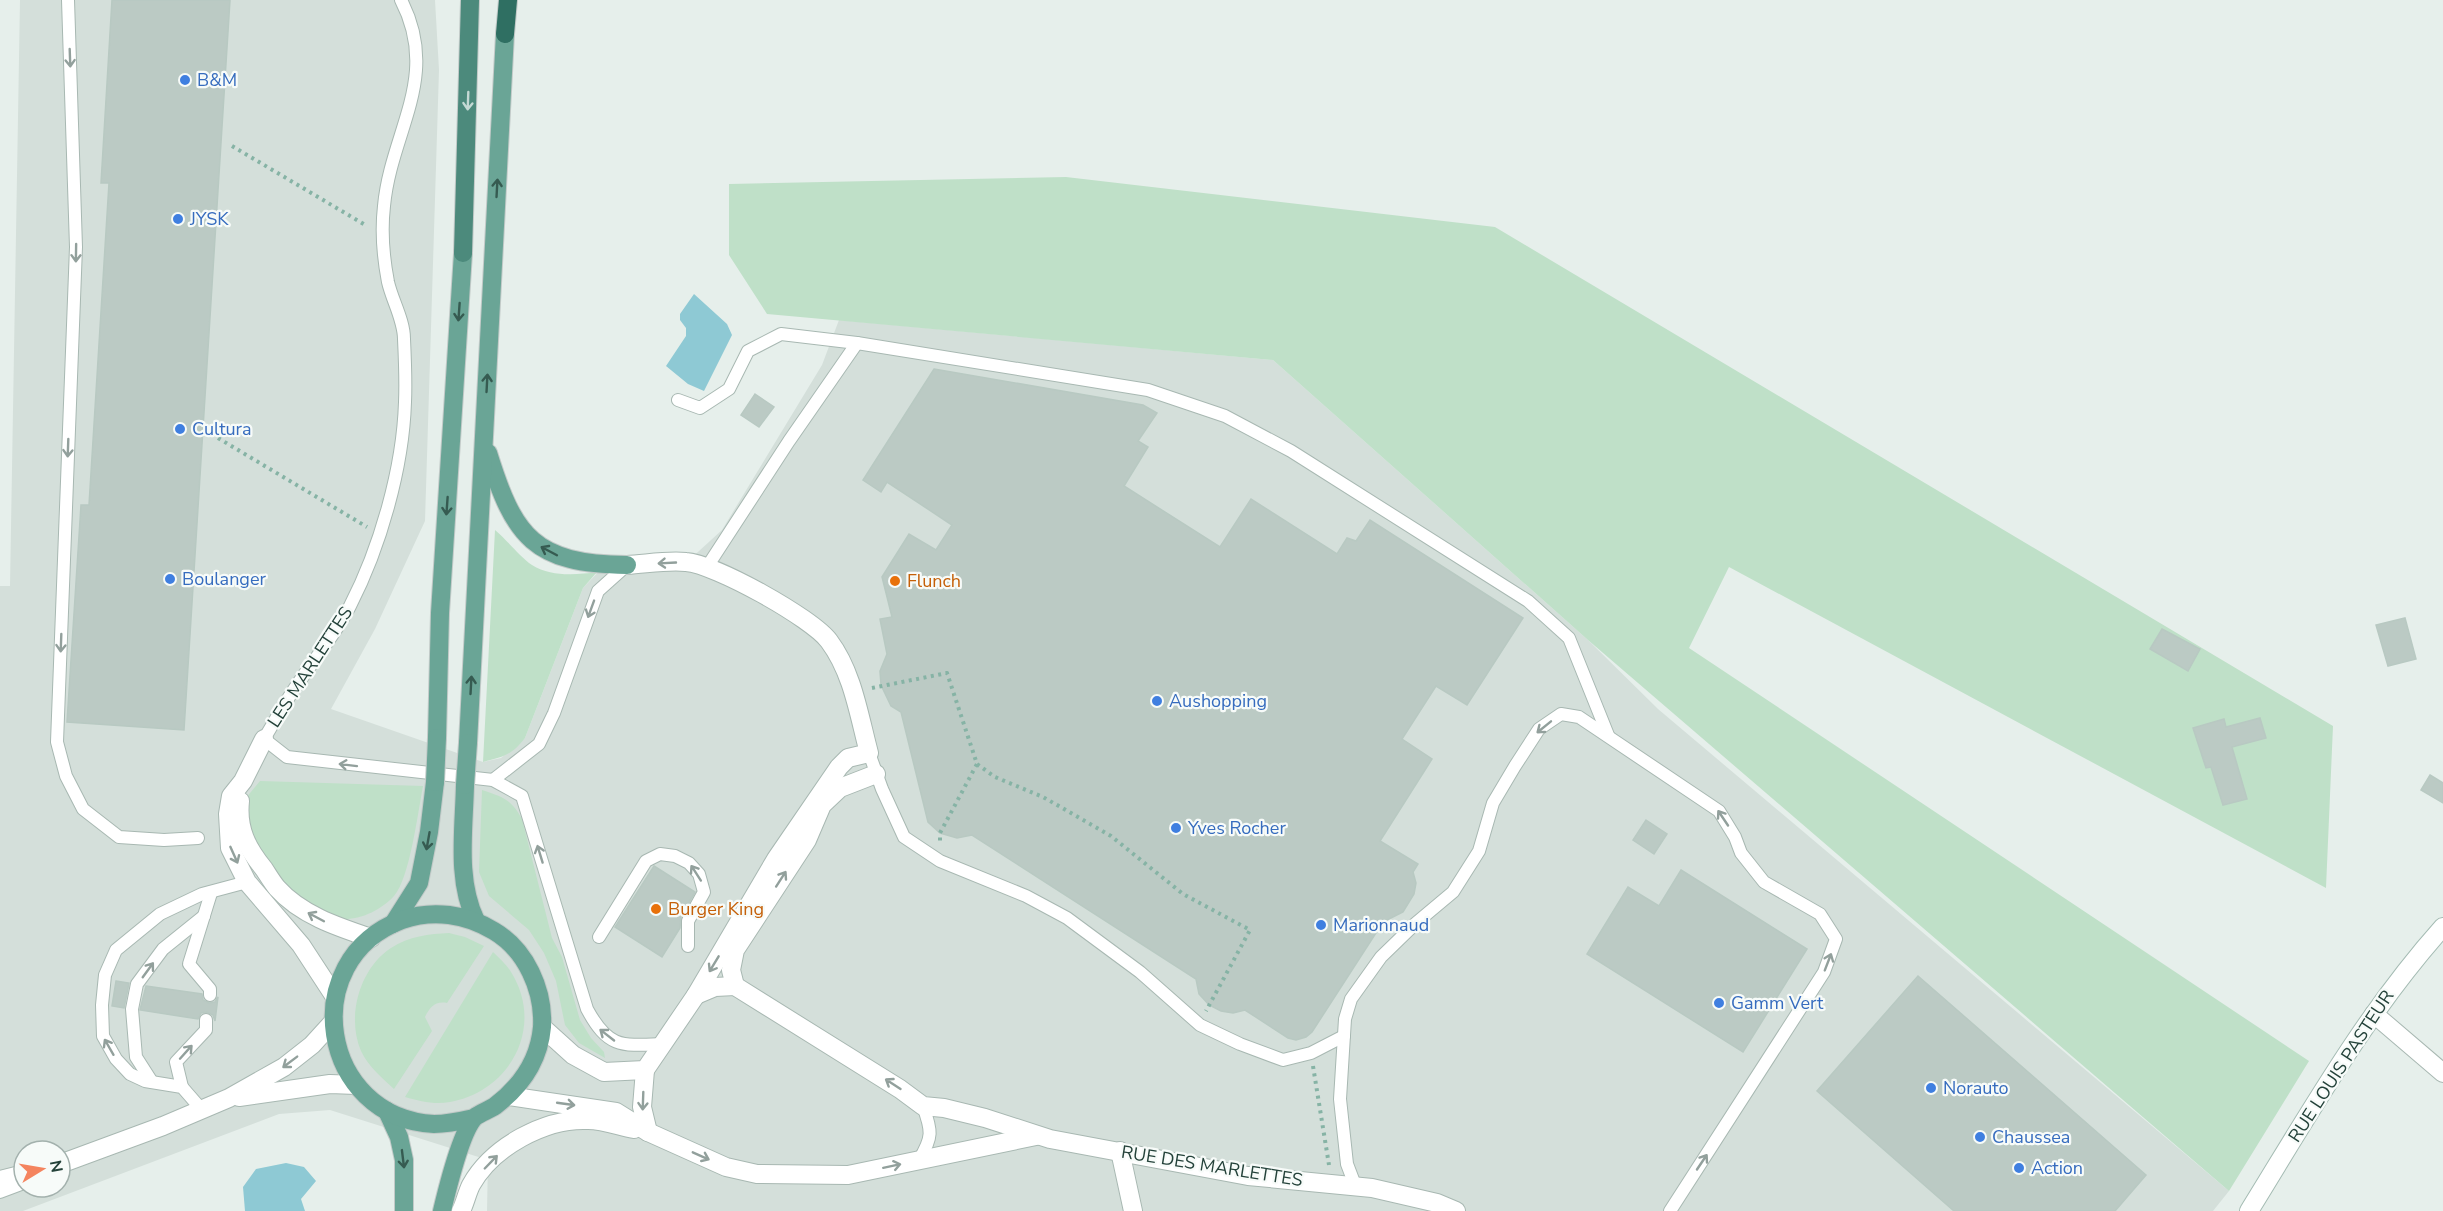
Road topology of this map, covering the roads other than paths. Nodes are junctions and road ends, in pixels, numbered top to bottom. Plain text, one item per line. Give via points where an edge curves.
1 (68, 0) edge
2 (401, 0) edge
3 (470, 0) edge
4 (506, 0) edge
5 (505, 34) joint
6 (463, 253) joint
7 (857, 344) junction
8 (678, 400) dead end
9 (484, 441) junction
10 (627, 565) junction
11 (707, 567) junction
12 (1608, 735) junction
13 (264, 739) junction
14 (869, 753) junction
15 (876, 774) junction
16 (493, 780) junction
17 (243, 781) junction
18 (198, 838) dead end
19 (247, 882) junction
20 (211, 893) junction
21 (204, 916) junction
22 (476, 921) junction
23 (393, 924) junction
24 (2443, 927) edge
25 (598, 937) dead end
26 (371, 938) junction
27 (688, 946) dead end
28 (735, 986) junction
29 (210, 995) dead end
30 (696, 995) junction
31 (335, 997) junction
32 (2374, 1014) junction
33 (206, 1020) dead end
34 (333, 1022) junction
35 (542, 1027) junction
36 (1344, 1036) junction
37 (662, 1044) junction
38 (645, 1070) junction
39 (2443, 1073) edge
40 (152, 1082) junction
41 (356, 1085) junction
42 (182, 1087) junction
43 (508, 1096) junction
44 (229, 1098) junction
45 (923, 1106) junction
46 (202, 1110) junction
47 (387, 1111) junction
48 (474, 1118) junction
49 (648, 1132) junction
50 (1038, 1135) junction
51 (1120, 1151) junction
52 (72, 1160) edge
53 (919, 1160) junction
54 (1355, 1185) junction
55 (404, 1211) edge
56 (442, 1211) edge
57 (461, 1211) edge
58 (1133, 1211) edge
59 (1456, 1211) edge
60 (1670, 1211) edge
61 (2248, 1211) edge

1 -> 18 lane via 76,248 57,742 66,776 84,809 119,837
2 - 13 lane, LES MARLETTES via 413,34 417,78 384,199 381,234 388,282 404,335 402,439 387,507 350,606
3 -> 6 highway
4 - 5 highway
9 -> 5 main road
6 -> 23 main road, bridge via 440,613 435,782 419,883
7 - 8 lane via 781,334 748,351 729,389 700,408
7 - 11 lane
7 - 12 lane via 1148,390 1225,416 1291,451 1528,601 1569,638
10 -> 9 main road via 562,557 532,540 503,501
22 -> 9 main road, bridge via 468,905 463,850
11 -> 10 street via 687,562
10 -> 16 lane via 598,591 539,744
11 - 14 street via 750,587 828,639 854,695
12 -> 36 lane via 1579,717 1561,714 1539,729 1493,803 1479,851 1459,884 1382,957 1351,999
60 -> 12 lane via 1824,972 1836,939 1820,914 1764,882 1741,853 1719,811
16 -> 13 lane via 287,757
13 - 17 street
14 - 15 lane
14 -> 30 street via 848,758 839,766 776,859
28 -> 15 street via 731,970 735,950 807,840 822,805 840,788
15 - 36 lane via 904,837 940,861 1026,896 1068,918 1200,1024 1283,1060 1311,1053
37 -> 16 lane via 625,1046 607,1038 596,1026 587,1009 522,795
17 -> 19 street via 231,796 228,831 230,848
26 -> 17 street via 315,916 277,888 243,837 239,814
19 - 20 lane
19 - 31 street via 301,945
20 - 21 lane
40 -> 20 lane via 130,1074 103,1036 105,975 116,950 137,931 160,914
21 - 29 lane via 189,964 210,989
40 -> 21 lane via 136,1057 132,1009 137,984 163,949
22 - 23 main road via 426,914
22 - 35 main road via 513,946 526,963 539,994
23 - 26 main road
24 - 32 street, RUE LOUIS PASTEUR
27 -> 25 lane via 688,921 704,892 699,874 689,863 660,854 646,861
26 - 31 main road via 348,964
28 - 30 street via 716,987
45 -> 28 street, RUE DES MARLETTES
30 - 37 street
31 - 34 main road
32 - 39 street
32 - 61 street, RUE LOUIS PASTEUR
42 -> 33 lane via 176,1062 206,1030
34 - 41 main road via 344,1066
34 -> 44 street via 284,1067
35 - 38 street via 573,1055 604,1072
35 - 43 main road via 528,1072
36 - 54 lane via 1340,1099 1347,1164
37 - 38 street
38 -> 49 street via 642,1107
40 - 42 lane
41 - 44 street via 330,1084
41 - 47 main road
42 - 46 lane
43 - 48 main road
43 -> 49 street via 616,1112
44 - 46 street
45 - 50 street, RUE DES MARLETTES via 985,1118
45 - 53 lane via 931,1130
46 - 52 street
47 - 48 main road via 436,1124
47 -> 55 main road via 404,1160
48 - 56 main road via 455,1161
49 -> 53 street, RUE DES MARLETTES via 726,1167 757,1174 848,1175
57 -> 49 street via 471,1184 489,1163 534,1130 588,1120
50 - 51 street, RUE DES MARLETTES
50 - 53 street, RUE DES MARLETTES
51 - 54 street, RUE DES MARLETTES via 1248,1176
51 - 58 street
54 - 59 street, RUE DES MARLETTES

